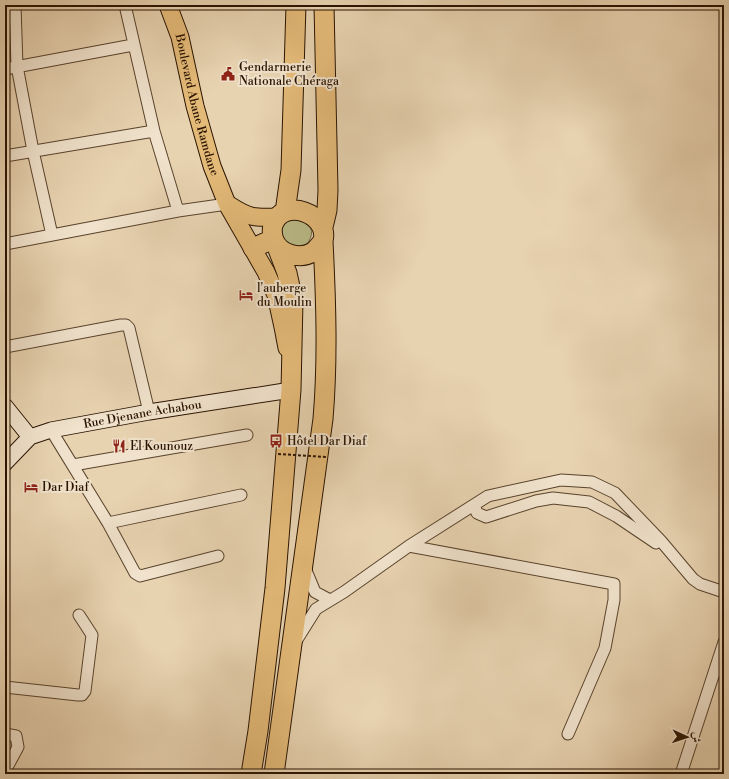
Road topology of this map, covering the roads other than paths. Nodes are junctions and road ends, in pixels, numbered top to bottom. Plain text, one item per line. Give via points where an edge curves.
1 (15, 5) edge
2 (125, 5) edge
3 (168, 5) edge
4 (176, 5) edge
5 (296, 5) edge
6 (324, 5) edge
7 (180, 37) junction
8 (134, 45) junction
9 (17, 66) junction
10 (5, 69) edge
11 (154, 131) junction
12 (33, 151) junction
13 (5, 156) edge
14 (227, 204) junction
15 (178, 211) junction
16 (281, 214) junction
17 (323, 234) junction
18 (52, 235) junction
19 (274, 241) junction
20 (5, 244) edge
21 (253, 248) junction
22 (5, 347) edge
23 (291, 385) junction
24 (5, 406) edge
25 (149, 412) junction
26 (51, 430) junction
27 (247, 435) dead end
28 (30, 437) junction
29 (5, 463) edge
30 (72, 465) junction
31 (241, 495) dead end
32 (474, 505) junction
33 (108, 523) junction
34 (409, 546) junction
35 (670, 553) junction
36 (218, 556) dead end
37 (303, 565) junction
38 (724, 592) edge
39 (330, 600) junction
40 (79, 615) dead end
41 (724, 642) edge
42 (292, 648) junction
43 (5, 687) edge
44 (5, 734) edge
45 (568, 734) dead end
46 (5, 771) edge
47 (251, 774) edge
48 (274, 774) edge
49 (681, 774) edge

1 - 9 street
2 - 8 street
3 - 7 main road, Boulevard Abane Ramdane
4 - 7 street
5 - 16 highway via 291,170
6 - 17 highway via 328,190
7 - 14 main road, Boulevard Abane Ramdane via 195,106 212,166
8 - 9 street
8 - 11 street
9 - 10 street
9 - 12 street
11 - 12 street
11 - 15 street
12 - 13 street
12 - 18 street
14 - 15 street
14 - 16 main road via 249,216 263,218
14 - 21 main road, Boulevard Abane Ramdane
15 - 18 street
16 - 17 highway via 292,210 306,212 312,216
16 - 19 highway via 274,223
17 - 19 highway via 313,252 306,255 297,256 285,252
17 - 37 highway via 327,339 325,390
18 - 20 street
19 - 21 highway
19 - 23 highway via 287,273 293,301
21 - 23 main road, Boulevard Abane Ramdane via 276,295
22 - 25 street via 126,325 129,328
23 - 25 main road, Rue Djenane Achabou
23 - 47 highway via 275,588
24 - 28 main road
25 - 26 main road, Rue Djenane Achabou
26 - 28 main road, Rue Djenane Achabou
26 - 30 street
27 - 30 street
28 - 29 main road, Rue Djenane Achabou
30 - 33 street
31 - 33 street
32 - 34 street
32 - 35 street via 477,513 486,517 553,498 589,502 616,516
32 - 35 street via 488,496 561,480 592,482 615,493
33 - 36 street via 135,573 140,576
34 - 39 street
34 - 45 street via 614,584 614,600 605,648
35 - 38 street via 693,579
37 - 39 street via 315,592
37 - 42 highway
39 - 42 street via 316,609
40 - 43 street via 92,635 85,691 82,694
41 - 49 street
42 - 48 highway
44 - 46 street via 16,736 18,747

